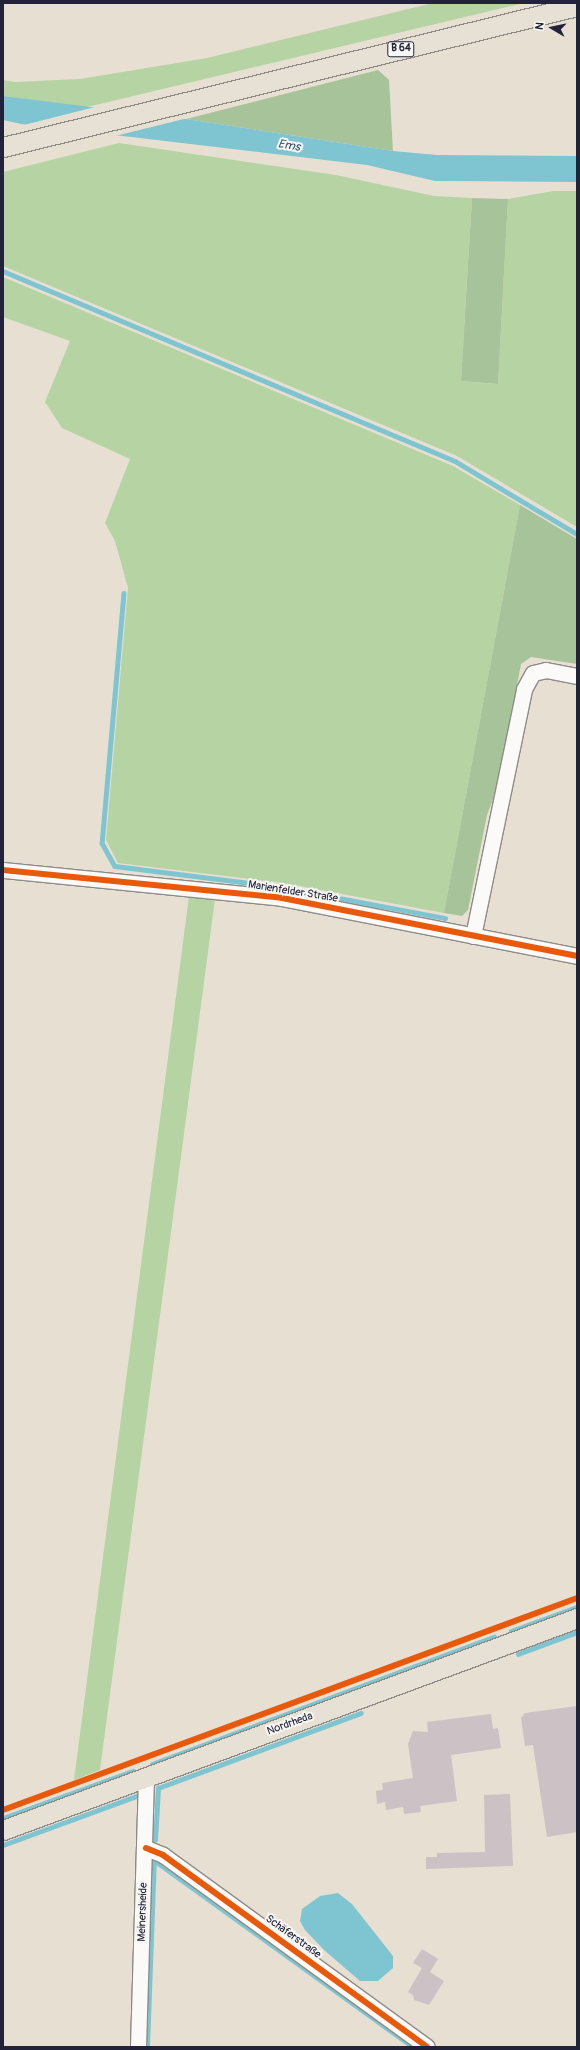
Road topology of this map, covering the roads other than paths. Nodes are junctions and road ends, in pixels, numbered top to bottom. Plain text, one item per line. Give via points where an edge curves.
1 (577, 6) edge
2 (3, 147) edge
3 (577, 676) edge
4 (3, 870) edge
5 (473, 936) junction
6 (577, 956) edge
7 (577, 1618) edge
8 (146, 1777) junction
9 (3, 1830) edge
10 (146, 1848) junction
11 (138, 2047) edge
12 (427, 2047) edge

1 - 2 main road, B 64
3 - 5 street via 546,670 532,673 524,689
4 - 5 street, Marienfelder Straße via 282,898
5 - 6 street, Marienfelder Straße
7 - 8 main road, Nordrheda
8 - 9 main road, Nordrheda
8 - 10 street, Meinersheide
10 - 11 street, Meinersheide
10 - 12 street, Schäferstraße via 163,1855

